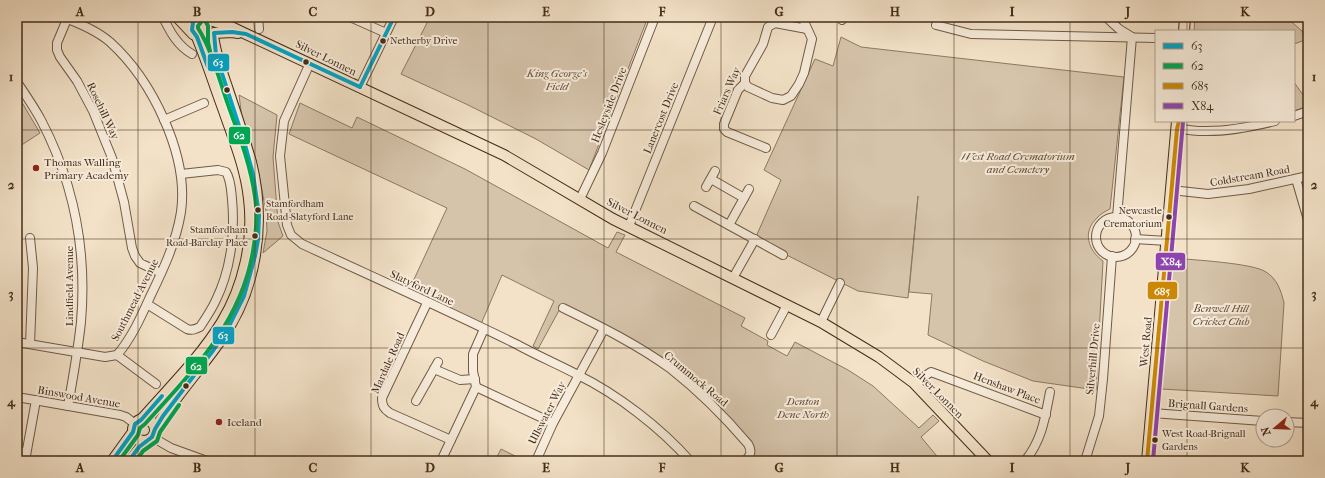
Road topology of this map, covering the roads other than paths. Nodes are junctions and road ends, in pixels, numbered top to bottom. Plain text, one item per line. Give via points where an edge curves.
1 (163, 17) edge
2 (177, 17) edge
3 (195, 17) edge
4 (258, 17) edge
5 (350, 17) edge
6 (394, 17) edge
7 (655, 17) edge
8 (713, 17) edge
9 (802, 17) edge
10 (1106, 17) edge
11 (1185, 17) edge
12 (1192, 17) edge
13 (65, 18) edge
14 (211, 19) edge
15 (774, 20) edge
16 (936, 25) dead end
17 (260, 29) dead end
18 (807, 29) junction
19 (1184, 30) edge
20 (1190, 30) edge
21 (386, 33) junction
22 (214, 34) junction
23 (246, 34) junction
24 (195, 35) junction
25 (1132, 37) junction
26 (1155, 38) edge
27 (192, 54) dead end
28 (310, 63) junction
29 (17, 82) edge
30 (745, 83) junction
31 (360, 87) junction
32 (204, 103) dead end
33 (1308, 111) edge
34 (1295, 116) edge
35 (164, 120) junction
36 (1270, 122) edge
37 (1178, 124) edge
38 (766, 148) dead end
39 (715, 171) dead end
40 (181, 174) junction
41 (1308, 176) edge
42 (711, 179) junction
43 (1296, 179) junction
44 (706, 187) dead end
45 (749, 189) dead end
46 (1171, 190) junction
47 (744, 198) junction
48 (580, 199) junction
49 (694, 206) dead end
50 (1117, 217) junction
51 (1308, 220) edge
52 (729, 225) junction
53 (629, 226) junction
54 (30, 238) dead end
55 (755, 239) junction
56 (1135, 239) junction
57 (1167, 241) junction
58 (783, 255) dead end
59 (1112, 256) junction
60 (161, 273) junction
61 (733, 278) junction
62 (840, 283) dead end
63 (427, 303) junction
64 (147, 304) junction
65 (788, 305) junction
66 (563, 308) dead end
67 (822, 322) junction
68 (484, 329) junction
69 (604, 329) junction
70 (771, 335) dead end
71 (17, 342) edge
72 (30, 344) junction
73 (77, 352) junction
74 (117, 355) junction
75 (579, 375) junction
76 (475, 383) junction
77 (914, 383) junction
78 (156, 384) dead end
79 (1050, 392) dead end
80 (17, 397) edge
81 (36, 400) junction
82 (416, 401) dead end
83 (68, 406) junction
84 (1152, 413) junction
85 (1046, 415) junction
86 (1255, 420) edge
87 (1295, 422) edge
88 (553, 423) junction
89 (1308, 423) edge
90 (136, 425) junction
91 (151, 436) junction
92 (451, 440) junction
93 (17, 451) edge
94 (26, 452) junction
95 (25, 461) edge
96 (112, 461) edge
97 (129, 461) edge
98 (207, 461) edge
99 (442, 461) edge
100 (536, 461) edge
101 (690, 461) edge
102 (745, 461) edge
103 (988, 461) edge
104 (1025, 461) edge
105 (1085, 461) edge
106 (1147, 461) edge

1 - 27 street via 174,38 182,48
2 - 24 main road
3 - 24 main road via 192,26
4 - 17 street
5 - 21 street
6 - 21 street
7 - 48 street, Hesleyside Drive via 602,153
8 - 53 street, Lanercost Drive
9 - 18 street
10 - 25 street
11 - 19 main road
12 - 20 main road
13 - 35 street, Southmead Avenue via 95,31 120,52 143,81
13 - 60 street, Rosehill Way via 57,50 93,111 112,158 135,256 140,263
14 - 22 main road via 215,27
14 - 23 main road, Silver Lonnen
15 - 18 street, Friars Way
15 - 30 street, Friars Way via 745,76
16 - 25 street via 971,34
18 - 30 street via 812,39 809,56 804,72 791,96 783,100 772,98 748,87
21 - 31 street
22 - 23 main road, Silver Lonnen
22 - 24 main road, Silver Lonnen via 204,39
22 - 91 main road via 216,55 253,174 259,215 258,240 248,283 233,320 220,342 168,408
23 - 28 main road, Silver Lonnen
24 - 90 main road via 245,176 250,214 248,247 238,289 222,321 184,372
25 - 26 street
25 - 50 street
28 - 31 main road, Silver Lonnen
28 - 63 street, Slatyford Lane via 284,120 280,156 287,225 292,235 302,244
29 - 73 street, Lindfield Avenue via 52,142 76,214 82,272 81,322
30 - 38 street, Friars Way via 738,90 724,129
31 - 48 main road, Silver Lonnen via 504,155
32 - 35 street
33 - 34 street
35 - 40 street, Southmead Avenue
36 - 37 street via 1226,130 1202,131
37 - 46 main road, West Road
39 - 42 street
40 - 60 street, Southmead Avenue via 181,212 169,257
40 - 64 street via 218,170 228,175 233,215 231,247 226,270 216,299 200,327 196,329 187,329
41 - 43 street, Coldstream Road
42 - 44 street
42 - 47 street
43 - 46 street, Coldstream Road via 1208,194
43 - 51 street
45 - 47 street
46 - 57 main road, West Road
47 - 52 street
48 - 53 main road, Silver Lonnen
49 - 52 street
50 - 56 street via 1128,222 1135,233
50 - 59 street via 1101,224 1096,235 1096,241 1102,251
52 - 55 street
53 - 61 main road, Silver Lonnen
54 - 72 street via 33,268
55 - 58 street
55 - 61 street
56 - 57 street
56 - 59 street via 1134,245 1125,255
57 - 84 main road, West Road
59 - 105 street, Silverhill Drive via 1099,416
60 - 64 street, Southmead Avenue
61 - 65 main road, Silver Lonnen
62 - 67 street
63 - 68 street, Slatyford Lane
63 - 92 street, Mardale Road via 382,398 382,403 384,409 390,413
64 - 74 street, Southmead Avenue via 124,348
65 - 67 main road, Silver Lonnen
65 - 70 street
66 - 69 street, Crummock Road
67 - 77 main road, Silver Lonnen via 879,357
68 - 75 street, Slatyford Lane
68 - 76 street via 473,354
69 - 75 street, Ullswater Way
69 - 102 street, Crummock Road via 672,370 708,402 748,444 751,451
71 - 72 street
72 - 73 street
73 - 74 street via 105,357
73 - 83 street, Lindfield Avenue
74 - 78 street
75 - 88 street, Ullswater Way
75 - 101 street, Slatyford Lane via 637,413 681,450
76 - 82 street via 460,380 436,366
76 - 88 street
76 - 92 street
77 - 85 street, Henshaw Place via 931,372
77 - 103 main road, Silver Lonnen
79 - 85 street
80 - 81 street, Binswood Avenue
81 - 83 street, Binswood Avenue
81 - 94 street
83 - 90 street, Binswood Avenue via 120,414
84 - 86 street, Brignall Gardens
84 - 106 main road, West Road
85 - 104 street, Henshaw Place via 1034,450
87 - 89 street
88 - 100 street, Ullswater Way
90 - 91 main road via 137,438
90 - 91 main road via 150,421
90 - 96 main road
91 - 97 main road
91 - 98 street via 171,448
92 - 99 street
93 - 94 street
94 - 95 street

